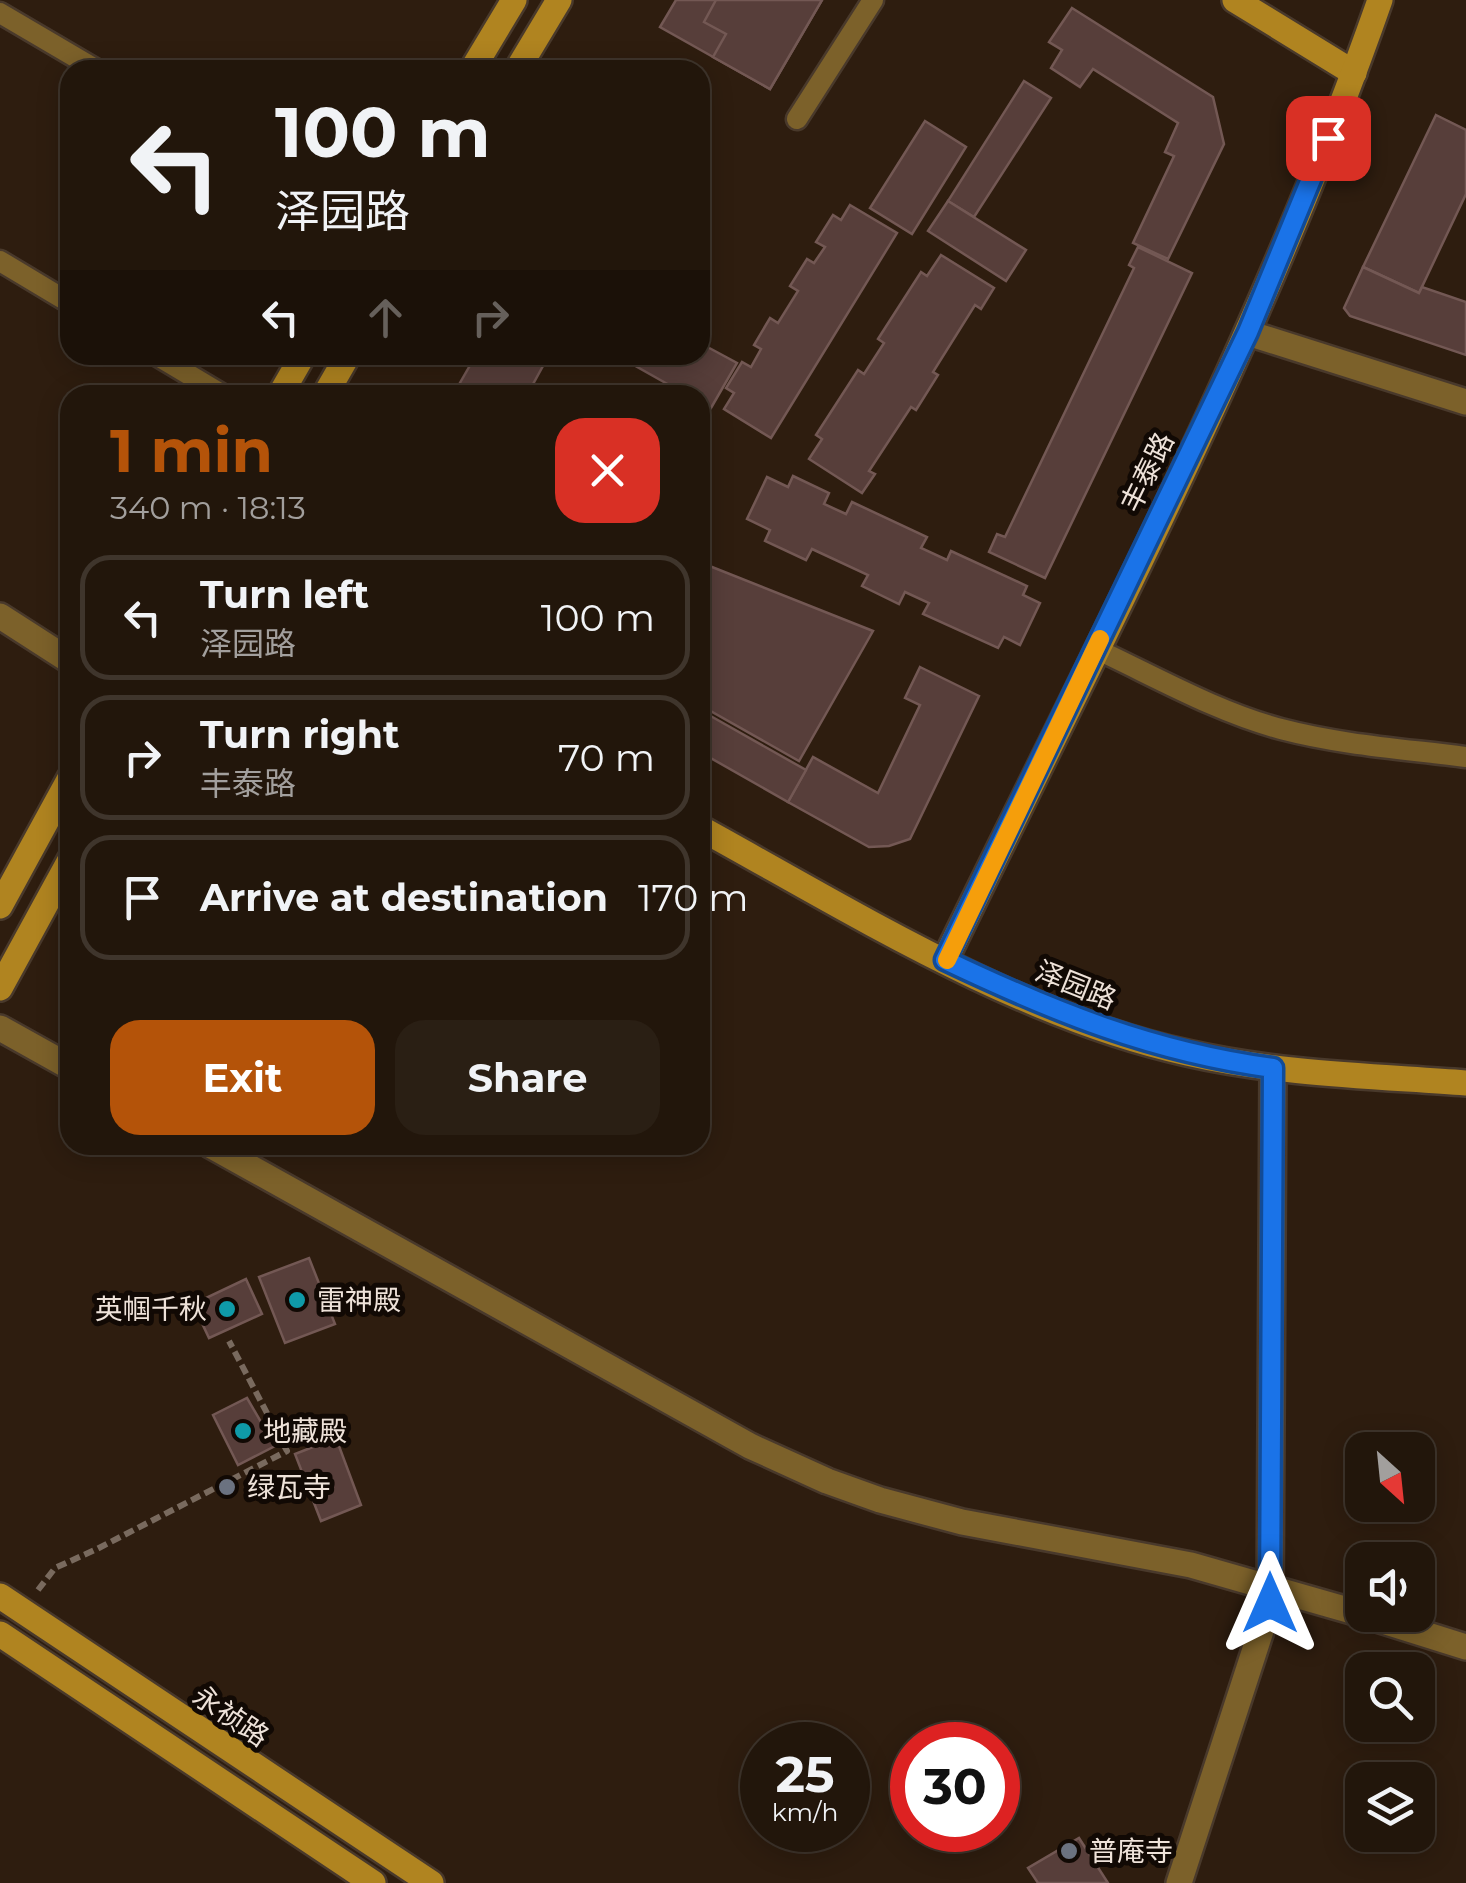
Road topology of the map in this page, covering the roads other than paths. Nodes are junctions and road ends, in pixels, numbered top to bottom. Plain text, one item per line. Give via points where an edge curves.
1 (514, 0) edge
2 (559, 0) edge
3 (873, 0) edge
4 (1236, 0) edge
5 (1380, 0) edge
6 (0, 13) edge
7 (80, 60) edge
8 (478, 60) edge
9 (523, 60) edge
10 (1354, 74) junction
11 (798, 119) dead end
12 (0, 261) edge
13 (60, 297) edge
14 (1248, 332) junction
15 (173, 365) edge
16 (206, 385) edge
17 (1466, 402) edge
18 (0, 616) edge
19 (1096, 648) junction
20 (60, 655) edge
21 (1466, 757) edge
22 (60, 796) edge
23 (710, 833) edge
24 (60, 878) edge
25 (0, 906) edge
26 (945, 960) junction
27 (0, 988) edge
28 (0, 1028) edge
29 (60, 1061) edge
30 (1273, 1068) junction
31 (1466, 1083) edge
32 (228, 1155) edge
33 (1270, 1587) junction
34 (0, 1596) edge
35 (1345, 1610) edge
36 (1418, 1632) edge
37 (0, 1634) edge
38 (1466, 1647) edge
39 (373, 1883) edge
40 (431, 1883) edge
41 (1179, 1883) edge

1 - 8 street
2 - 9 street
3 - 11 lane
4 - 10 street
5 - 10 street, 丰泰路
6 - 7 lane
10 - 14 street, 丰泰路
12 - 13 lane
14 - 17 street
14 - 19 street, 丰泰路
15 - 16 lane
18 - 20 street
19 - 21 lane via 1280,729
19 - 26 street, 丰泰路
22 - 25 street
23 - 26 street, 泽园路
24 - 27 street
26 - 30 street, 泽园路 via 1131,1038
28 - 29 street
30 - 31 street, 泽园路
30 - 33 street
32 - 33 street via 750,1446 827,1481 962,1522 1191,1565
33 - 35 street
33 - 41 street
34 - 40 street, 永祯路
36 - 38 street
37 - 39 street

